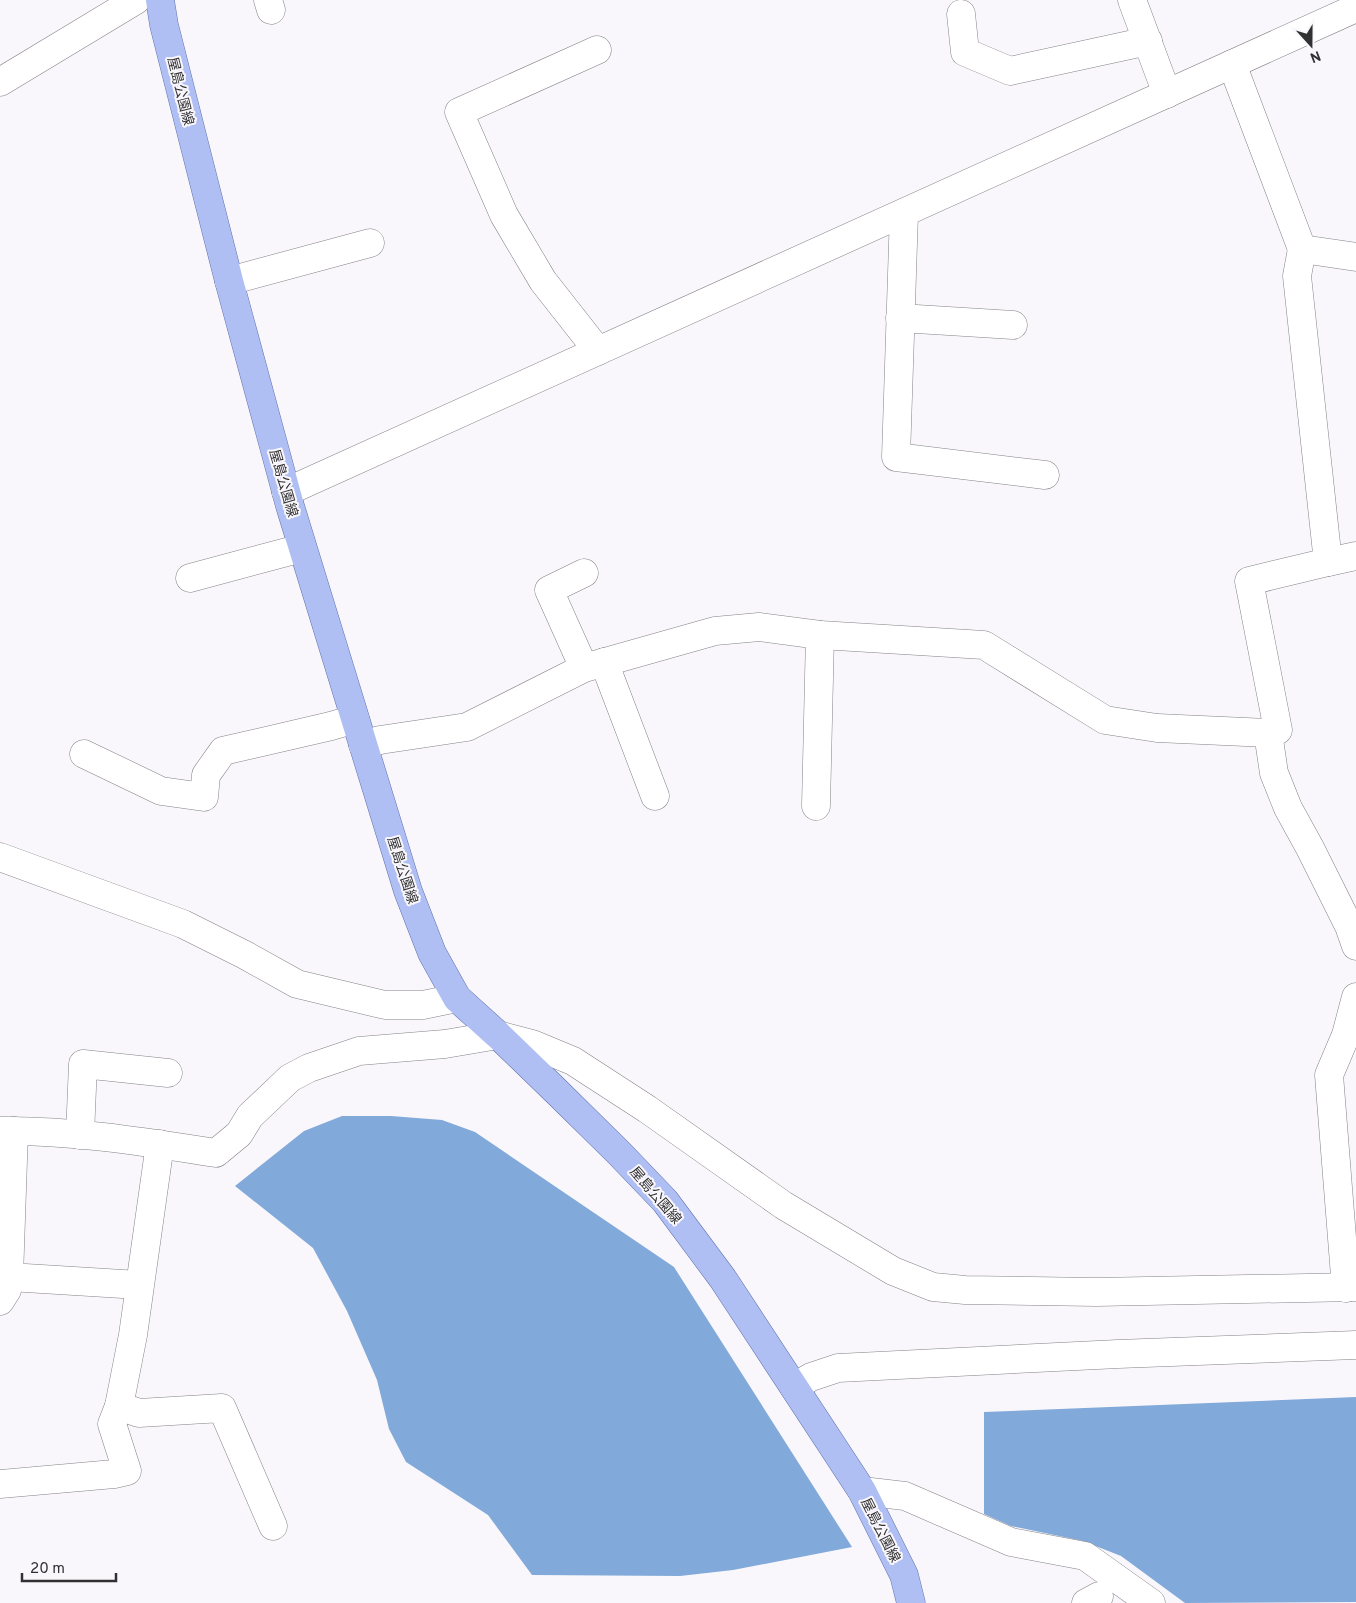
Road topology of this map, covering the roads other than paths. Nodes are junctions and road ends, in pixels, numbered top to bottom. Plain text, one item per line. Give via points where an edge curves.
1 (136, 0) edge
2 (160, 0) edge
3 (1132, 0) edge
4 (1356, 8) edge
5 (961, 14) dead end
6 (1148, 41) junction
7 (597, 50) dead end
8 (1232, 64) junction
9 (0, 82) edge
10 (1167, 94) junction
11 (904, 213) junction
12 (370, 243) dead end
13 (1302, 249) junction
14 (1356, 257) edge
15 (229, 281) junction
16 (900, 318) junction
17 (1013, 325) dead end
18 (598, 351) junction
19 (1045, 475) dead end
20 (286, 492) junction
21 (302, 548) junction
22 (1356, 556) edge
23 (1328, 562) junction
24 (584, 574) dead end
25 (190, 578) dead end
26 (820, 635) junction
27 (594, 665) junction
28 (355, 719) junction
29 (1268, 733) junction
30 (363, 745) junction
31 (84, 754) dead end
32 (655, 796) dead end
33 (816, 806) dead end
34 (0, 858) edge
35 (1356, 946) edge
36 (1356, 997) edge
37 (457, 998) junction
38 (498, 1036) junction
39 (168, 1073) dead end
40 (7, 1131) edge
41 (80, 1135) junction
42 (160, 1144) junction
43 (139, 1285) junction
44 (1351, 1288) edge
45 (4, 1289) edge
46 (1356, 1345) edge
47 (794, 1387) junction
48 (119, 1406) junction
49 (0, 1484) edge
50 (862, 1491) junction
51 (273, 1526) dead end
52 (910, 1603) edge
53 (1151, 1603) edge

1 - 9 street
2 - 15 main road, 屋島公園線
3 - 6 street
4 - 8 street
5 - 6 street via 965,52 1010,71
6 - 10 street
7 - 18 street via 459,112 504,215 543,281
8 - 10 street
8 - 13 street
10 - 11 street
11 - 16 street
11 - 18 street
12 - 15 street
13 - 14 street
13 - 23 street via 1297,276
15 - 20 main road, 屋島公園線
16 - 17 street
16 - 19 street via 896,457
18 - 20 street
20 - 21 main road, 屋島公園線
21 - 25 street
21 - 28 main road, 屋島公園線
22 - 23 street
23 - 29 street via 1249,581 1278,730
24 - 27 street via 549,590
26 - 27 street via 758,628 715,631
26 - 29 street via 984,645 1105,720 1157,728
26 - 33 street
27 - 30 street via 467,727
27 - 32 street
28 - 30 main road, 屋島公園線
28 - 31 street via 223,751 206,775 204,797 161,791
29 - 35 street via 1274,773 1288,808 1349,926
30 - 37 main road, 屋島公園線 via 408,891 432,952
34 - 37 street via 183,924 297,984 385,1006 423,1005
36 - 44 street via 1346,1035 1329,1074
37 - 38 main road, 屋島公園線
38 - 42 street via 359,1051 290,1078 250,1116 239,1134 216,1153
38 - 44 street via 532,1044 573,1061 783,1205 893,1271 933,1287 1096,1292
38 - 47 main road, 屋島公園線 via 665,1201 723,1279
39 - 41 street via 83,1064
40 - 41 street
40 - 45 street
41 - 42 street
42 - 43 street
43 - 45 street
43 - 48 street
46 - 47 street via 838,1368
47 - 50 main road, 屋島公園線
48 - 49 street via 112,1424 127,1471
48 - 51 street via 139,1412 222,1408
50 - 52 main road, 屋島公園線 via 904,1575
50 - 53 street via 905,1496 1011,1542 1085,1556

